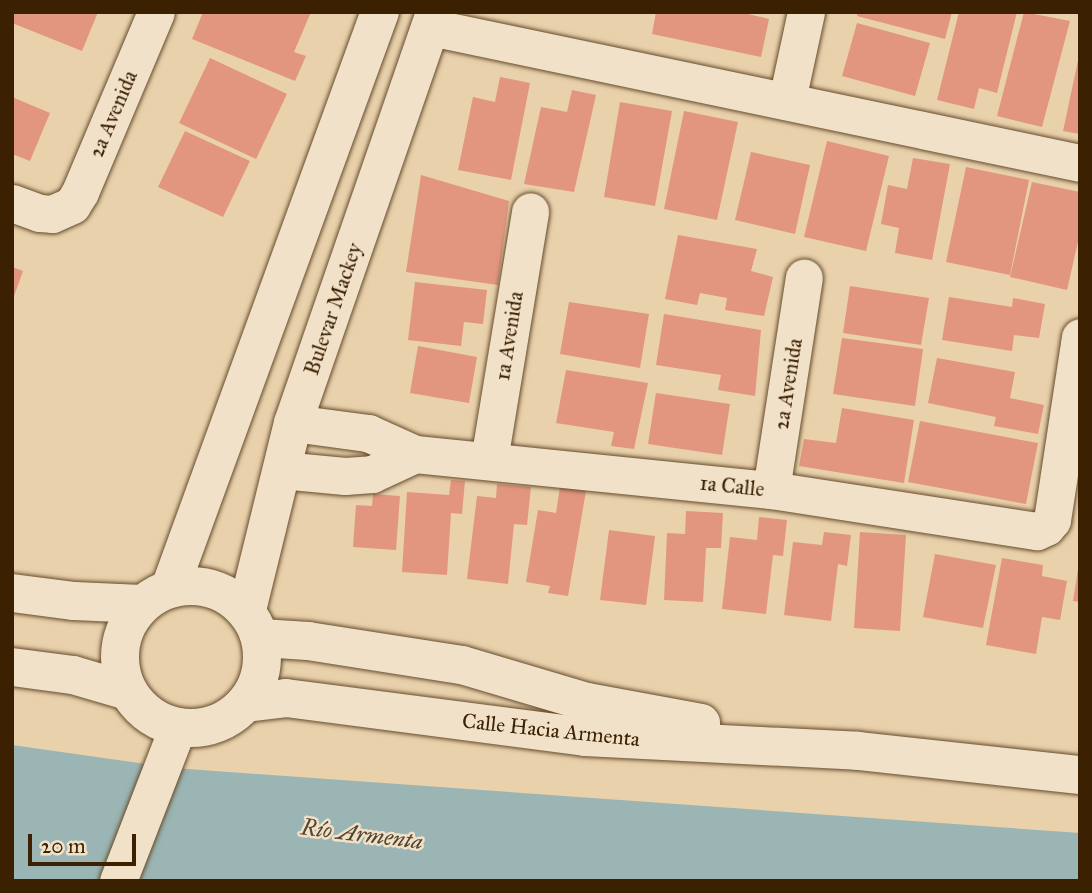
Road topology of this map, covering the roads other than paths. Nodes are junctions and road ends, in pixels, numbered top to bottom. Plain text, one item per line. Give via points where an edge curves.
1 (156, 12) edge
2 (380, 12) edge
3 (806, 12) edge
4 (433, 19) edge
5 (787, 100) junction
6 (1080, 163) edge
7 (12, 203) edge
8 (530, 211) dead end
9 (804, 278) dead end
10 (1080, 337) edge
11 (293, 423) junction
12 (415, 454) junction
13 (489, 460) junction
14 (281, 470) junction
15 (771, 490) junction
16 (12, 593) edge
17 (156, 596) junction
18 (254, 624) junction
19 (12, 667) edge
20 (128, 691) junction
21 (246, 703) junction
22 (172, 743) junction
23 (858, 751) junction
24 (1080, 775) edge
25 (118, 881) edge

1 - 7 street, 2a Avenida via 72,205 63,211 39,213
2 - 17 main road
3 - 5 street
4 - 5 street
4 - 11 main road, Bulevar Mackey
5 - 6 street
8 - 13 street, 1a Avenida
9 - 15 street, 2a Avenida
10 - 15 street, 1a Calle via 1052,520 1046,527 1037,531
11 - 12 street, 1a Calle via 368,433
11 - 14 main road, Bulevar Mackey
12 - 13 street, 1a Calle
12 - 14 street, 1a Calle via 372,474
13 - 15 street, 1a Calle
14 - 18 main road, Bulevar Mackey
16 - 17 main road via 74,601
17 - 18 main road via 211,587
17 - 20 main road via 124,630 119,661
18 - 21 main road via 263,661 258,683
18 - 23 main road, Calle Hacia Armenta via 308,641 462,665 587,702
19 - 20 main road via 74,674
20 - 22 main road
21 - 22 main road via 227,719
21 - 23 main road, Calle Hacia Armenta via 286,698 585,737
22 - 25 street
23 - 24 main road, Calle Hacia Armenta

